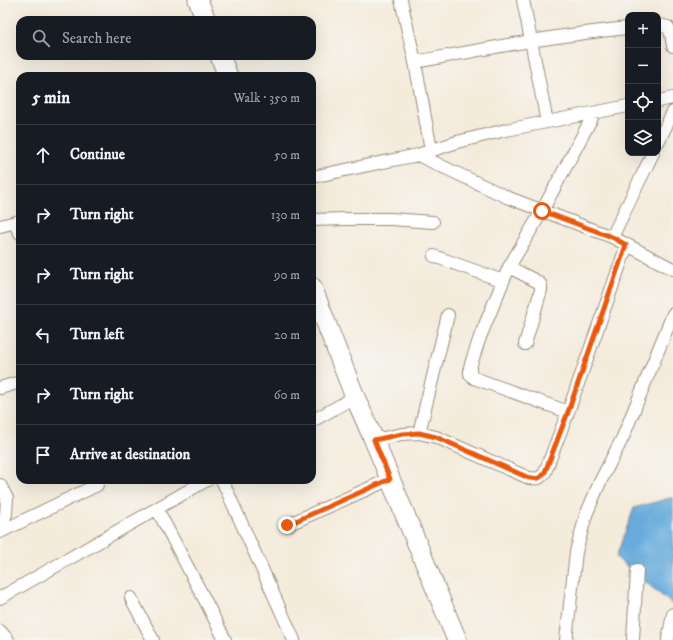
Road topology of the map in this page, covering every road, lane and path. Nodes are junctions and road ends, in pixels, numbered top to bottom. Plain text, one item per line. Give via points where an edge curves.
1 (198, 0) edge
2 (401, 0) edge
3 (523, 0) edge
4 (204, 16) edge
5 (666, 24) edge
6 (625, 28) edge
7 (531, 41) junction
8 (673, 46) edge
9 (222, 60) edge
10 (414, 62) junction
11 (226, 72) edge
12 (673, 98) edge
13 (661, 100) edge
14 (625, 107) edge
15 (673, 112) edge
16 (594, 114) junction
17 (547, 122) junction
18 (661, 136) edge
19 (431, 150) junction
20 (418, 155) junction
21 (652, 156) edge
22 (316, 176) edge
23 (542, 211) junction
24 (316, 220) edge
25 (16, 222) edge
26 (433, 222) dead end
27 (0, 226) edge
28 (612, 237) junction
29 (626, 245) junction
30 (434, 256) dead end
31 (509, 267) junction
32 (673, 269) edge
33 (503, 281) junction
34 (316, 297) edge
35 (673, 314) edge
36 (448, 315) dead end
37 (525, 344) dead end
38 (16, 383) edge
39 (0, 388) edge
40 (355, 397) junction
41 (568, 412) junction
42 (316, 419) edge
43 (419, 433) junction
44 (374, 440) junction
45 (390, 479) junction
46 (200, 484) edge
47 (224, 484) edge
48 (0, 485) edge
49 (97, 485) dead end
50 (156, 509) junction
51 (287, 525) dead end
52 (0, 532) edge
53 (637, 570) dead end
54 (0, 598) edge
55 (131, 598) dead end
56 (673, 614) edge
57 (0, 631) edge
58 (8, 640) edge
59 (153, 640) edge
60 (226, 640) edge
61 (294, 640) edge
62 (457, 640) edge
63 (566, 640) edge
64 (633, 640) edge
65 (668, 640) edge

1 - 4 main road
2 - 10 street
3 - 7 street
5 - 8 street
6 - 7 street
7 - 10 street
7 - 17 street
9 - 11 main road
10 - 19 street
12 - 13 street
14 - 16 street
15 - 18 street
16 - 17 street
16 - 23 street
17 - 19 street
19 - 20 street
20 - 22 street
20 - 23 street
21 - 28 street
23 - 28 street
23 - 31 street
24 - 26 street via 391,219
25 - 27 street
28 - 29 street
29 - 32 street
29 - 41 street
30 - 33 street
31 - 33 street
31 - 37 street via 541,285
33 - 41 street via 480,337 470,374 474,378
34 - 40 main road
35 - 63 street via 623,437 586,515 576,552
36 - 43 street
38 - 39 street
40 - 42 street
40 - 44 main road
41 - 43 street via 545,472 537,479 529,478 436,437
43 - 44 street
44 - 45 main road
45 - 51 street
45 - 62 main road
46 - 50 street
47 - 61 street
48 - 52 street via 7,498 6,514
49 - 52 street
50 - 54 street
50 - 60 street
53 - 64 street
55 - 59 street
56 - 65 street
57 - 58 street

